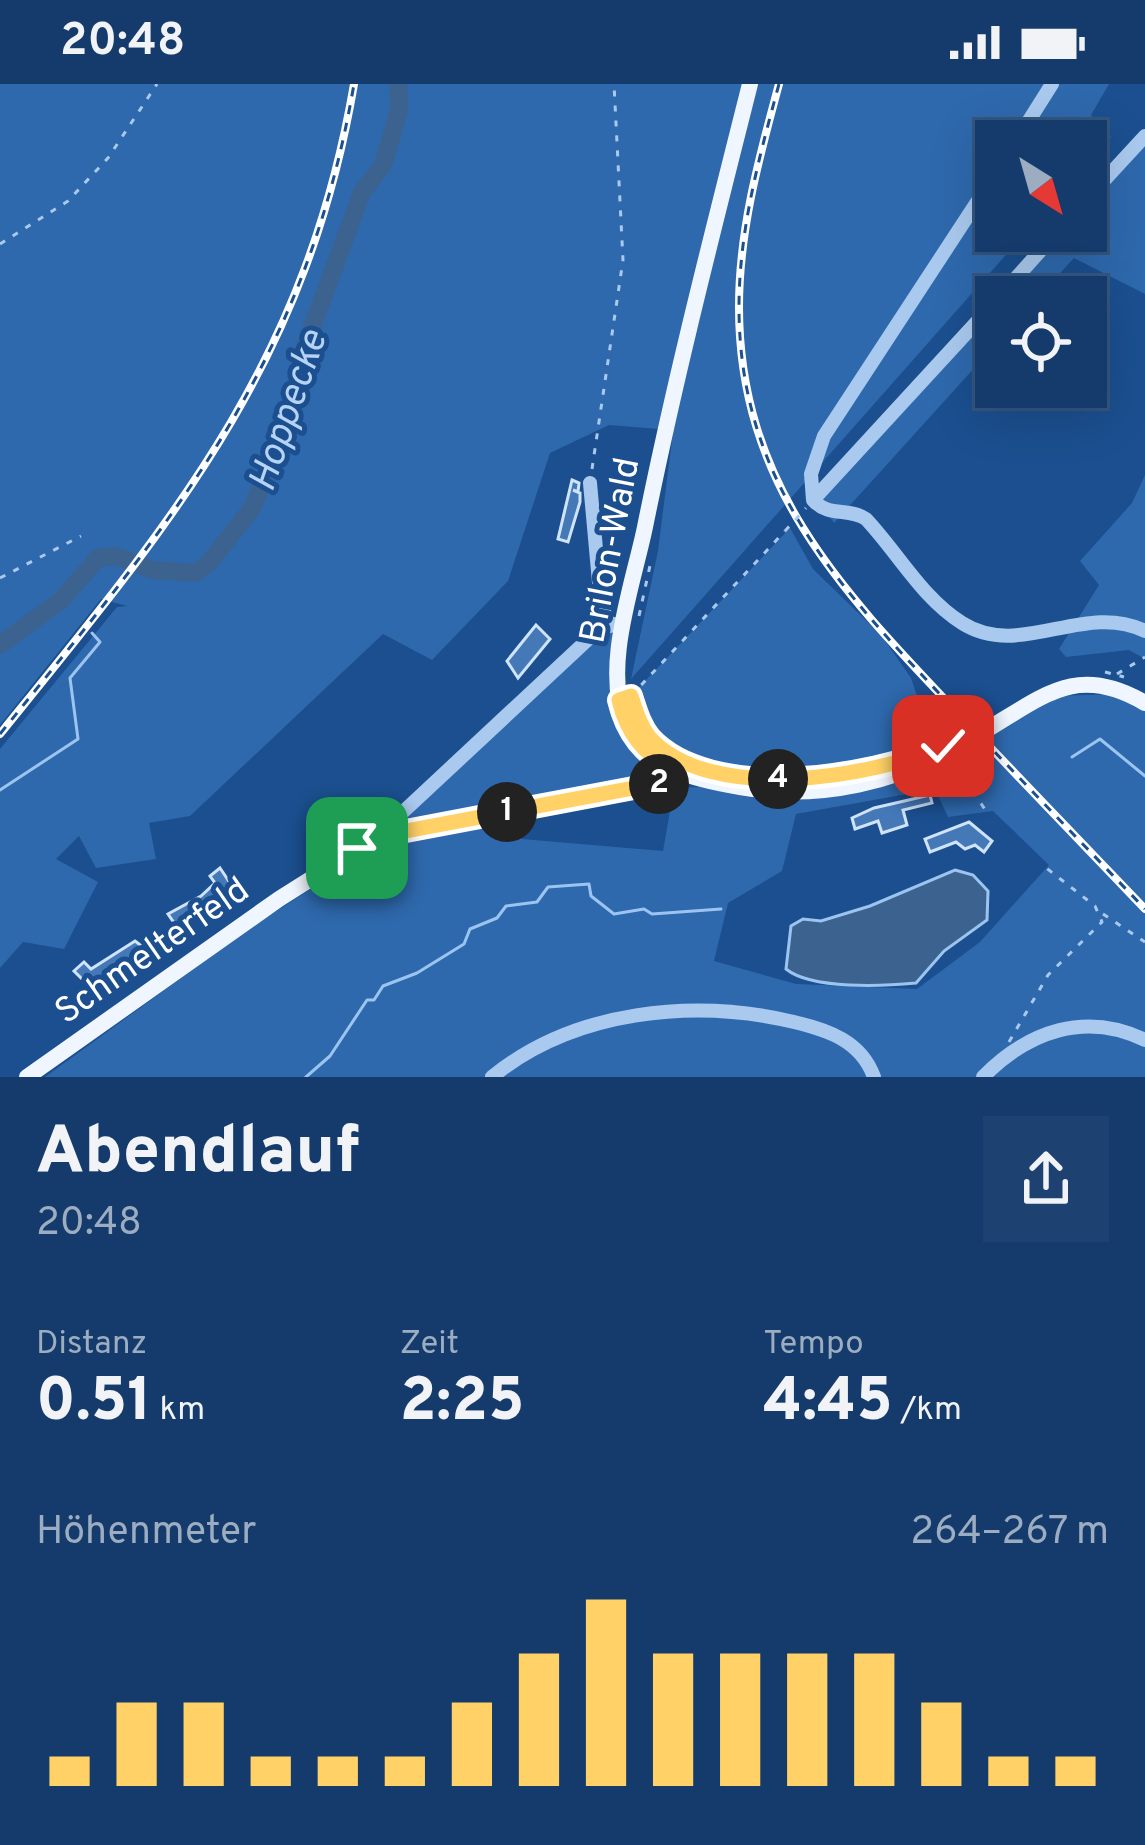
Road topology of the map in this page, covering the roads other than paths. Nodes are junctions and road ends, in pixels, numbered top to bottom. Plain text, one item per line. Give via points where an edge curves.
1 (750, 84) edge
2 (1052, 84) edge
3 (1029, 120) edge
4 (1145, 136) edge
5 (1107, 177) edge
6 (975, 204) edge
7 (1039, 252) edge
8 (1018, 276) edge
9 (975, 324) edge
10 (590, 483) road end
11 (809, 504) junction
12 (1145, 631) edge
13 (1145, 703) edge
14 (988, 729) dead end
15 (968, 740) dead end
16 (674, 770) junction
17 (374, 839) junction
18 (1145, 1040) edge
19 (27, 1077) edge
20 (492, 1077) edge
21 (874, 1077) edge
22 (983, 1077) edge

1 - 16 main road, Brilon-Wald via 620,655 635,740
2 - 3 street
4 - 5 street
6 - 11 street via 824,436
7 - 8 street
9 - 11 street
10 - 17 street, Schmelterfeld via 601,604 612,624
11 - 12 street via 866,519 932,599 968,627 1023,635 1104,619
13 - 14 main road via 1101,683 1075,684
15 - 16 main road via 881,778 814,792 752,790
16 - 17 main road, Schmelterfeld via 653,785
17 - 19 main road, Schmelterfeld
18 - 22 street via 1080,1024 1038,1037
20 - 21 street via 574,1031 694,1009 828,1031 857,1049

